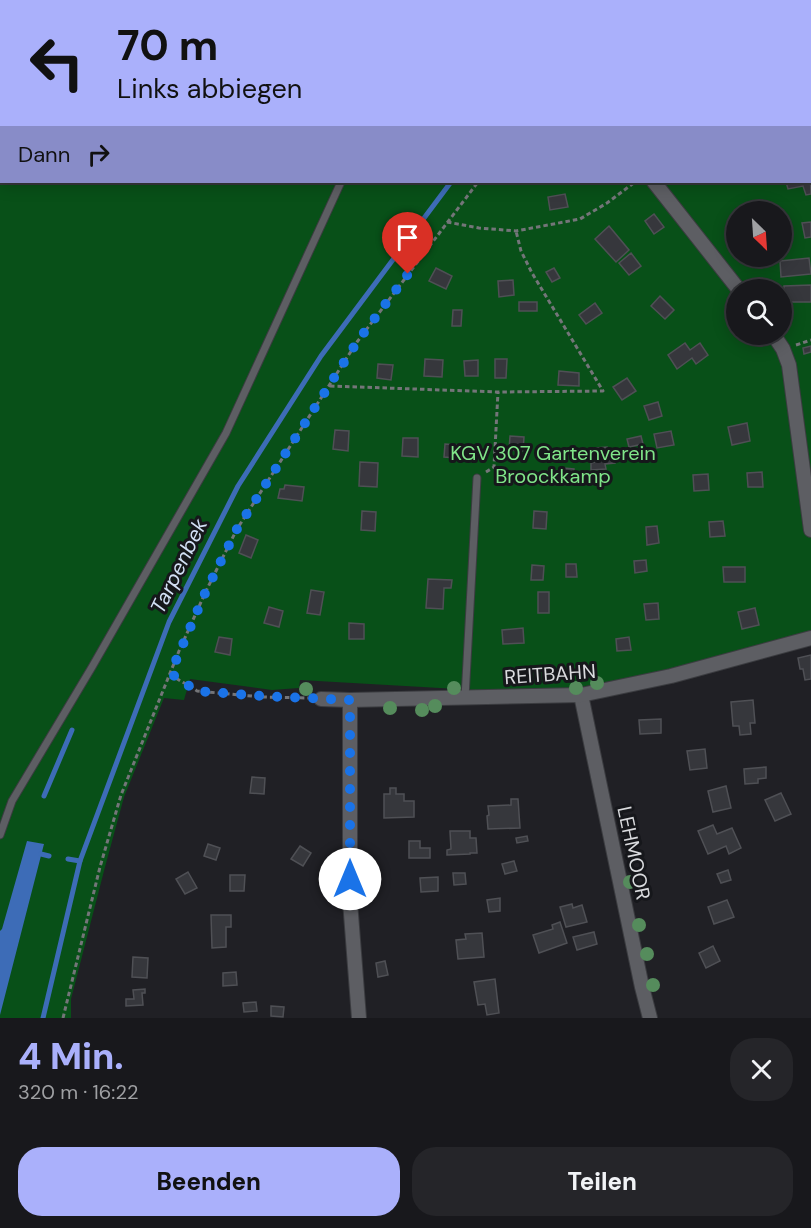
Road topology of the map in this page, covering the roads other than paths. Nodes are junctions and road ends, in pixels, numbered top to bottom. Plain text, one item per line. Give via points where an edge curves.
1 (341, 183) edge
2 (655, 183) edge
3 (730, 279) edge
4 (780, 345) edge
5 (477, 478) road end
6 (811, 530) edge
7 (811, 638) edge
8 (581, 694) junction
9 (465, 698) junction
10 (321, 699) road end
11 (350, 700) junction
12 (0, 835) edge
13 (359, 1018) edge
14 (650, 1018) edge

1 - 12 lane via 226,433 12,801
2 - 3 street
4 - 6 street via 789,365
5 - 9 lane
7 - 8 street, REITBAHN via 671,676
8 - 9 street, REITBAHN
8 - 14 street, LEHMOOR
9 - 11 street, REITBAHN
10 - 11 street, REITBAHN
11 - 13 street via 350,901

